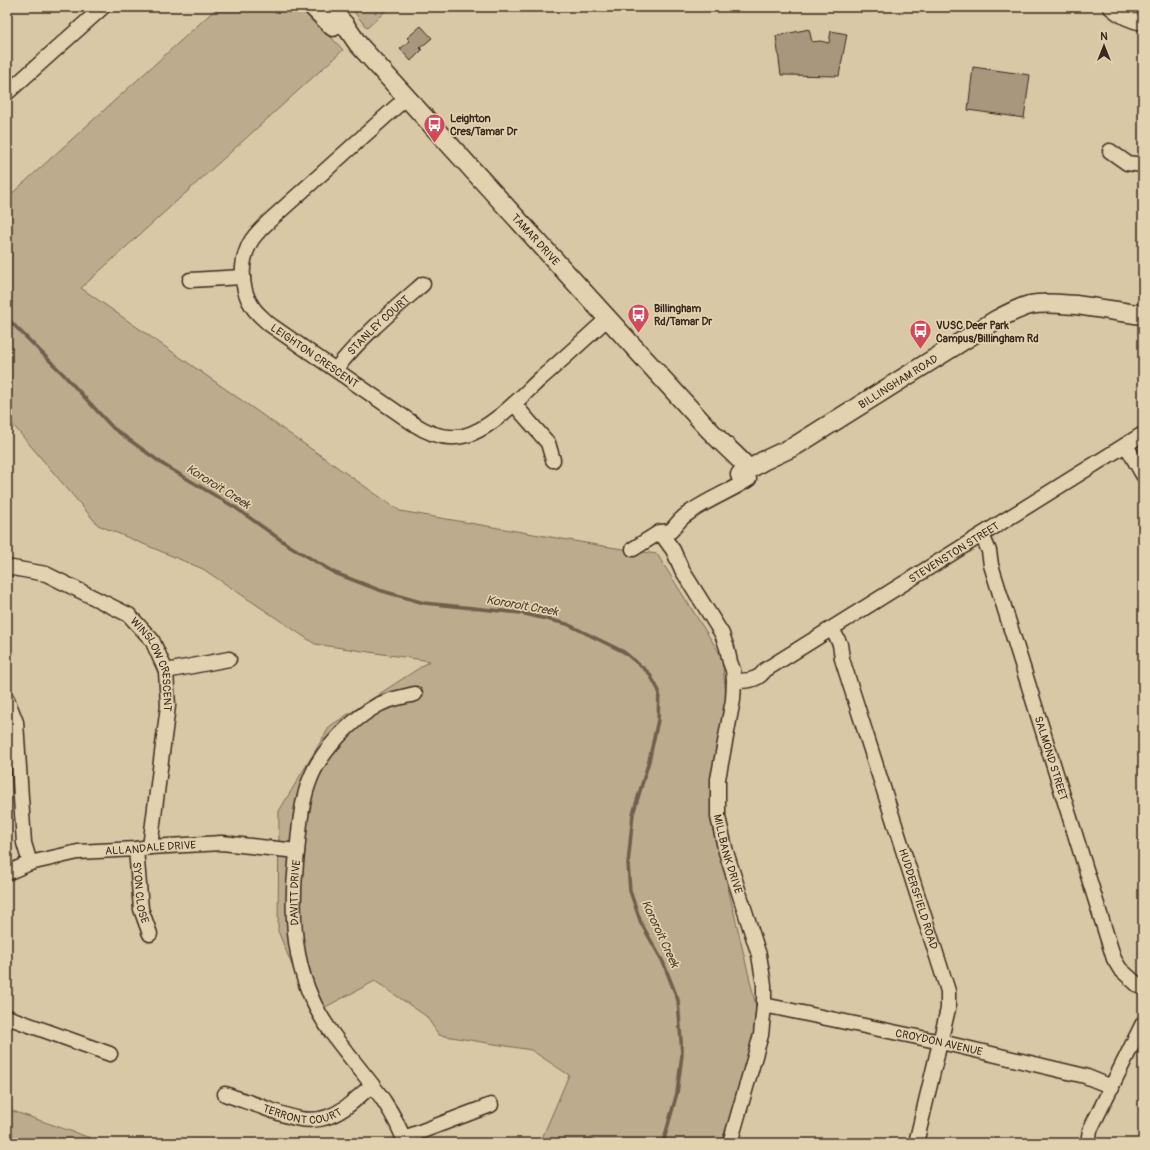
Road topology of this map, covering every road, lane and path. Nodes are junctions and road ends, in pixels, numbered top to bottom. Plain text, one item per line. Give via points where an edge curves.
1 (103, 7) edge
2 (313, 7) edge
3 (328, 7) edge
4 (1110, 7) edge
5 (1143, 23) edge
6 (358, 44) junction
7 (7, 93) edge
8 (407, 97) junction
9 (1110, 151) dead end
10 (1143, 165) edge
11 (242, 277) junction
12 (190, 280) dead end
13 (423, 284) dead end
14 (1143, 315) edge
15 (608, 318) junction
16 (336, 369) junction
17 (514, 404) junction
18 (1143, 434) edge
19 (1126, 445) junction
20 (553, 460) dead end
21 (746, 474) junction
22 (1143, 475) edge
23 (657, 534) junction
24 (976, 538) junction
25 (633, 549) dead end
26 (7, 567) edge
27 (826, 632) junction
28 (229, 660) dead end
29 (166, 671) junction
30 (734, 676) junction
31 (415, 694) dead end
32 (7, 698) edge
33 (150, 847) junction
34 (136, 849) junction
35 (297, 851) junction
36 (30, 863) junction
37 (7, 873) edge
38 (150, 934) dead end
39 (1136, 978) edge
40 (1143, 988) edge
41 (764, 1005) junction
42 (7, 1016) edge
43 (1143, 1023) edge
44 (941, 1042) junction
45 (110, 1054) dead end
46 (372, 1085) junction
47 (1112, 1087) junction
48 (225, 1094) dead end
49 (491, 1105) dead end
50 (404, 1141) edge
51 (730, 1143) edge
52 (916, 1143) edge
53 (1088, 1143) edge

1 - 7 street
2 - 6 street, TAMAR DRIVE via 339,32
3 - 6 street, TAMAR DRIVE
4 - 5 street via 1132,21
6 - 8 street, TAMAR DRIVE
8 - 11 street, LEIGHTON CRESCENT via 257,233 246,254
8 - 15 street, TAMAR DRIVE
9 - 10 street via 1127,163
11 - 12 street
11 - 16 street, LEIGHTON CRESCENT via 252,306 269,324
13 - 16 street, STANLEY COURT via 362,339
14 - 21 street, BILLINGHAM ROAD via 1050,303 1028,305 1018,309 996,320
15 - 17 street, LEIGHTON CRESCENT
15 - 21 street, TAMAR DRIVE via 713,434 735,454
16 - 17 street, LEIGHTON CRESCENT via 422,430 442,437 474,433
17 - 20 street via 548,443
18 - 19 street, STEVENSTON STREET
19 - 22 street
19 - 24 street, STEVENSTON STREET
21 - 23 street, BILLINGHAM ROAD via 737,487 712,498 685,515 665,521
23 - 25 street, BILLINGHAM ROAD
23 - 30 street, MILLBANK DRIVE via 673,550 682,570 722,634
24 - 27 street, STEVENSTON STREET
24 - 39 street, SALMOND STREET via 991,566 1114,960 1120,969
26 - 29 street, WINSLOW CRESCENT via 46,574 129,615 152,640
27 - 30 street, STEVENSTON STREET via 765,670
27 - 44 street, HUDDERSFIELD ROAD via 842,659 948,991 948,1009
28 - 29 street
29 - 33 street, WINSLOW CRESCENT via 168,706
30 - 41 street, MILLBANK DRIVE via 733,700 718,779 718,818 726,852 759,955
31 - 35 street, DAVITT DRIVE via 378,705 360,717 342,732 318,763 304,798
32 - 36 street via 16,722 24,843
33 - 34 street, ALLANDALE DRIVE
33 - 35 street, ALLANDALE DRIVE via 222,843
34 - 36 street, ALLANDALE DRIVE via 78,852
34 - 38 street, SYON CLOSE via 141,909
35 - 46 street, DAVITT DRIVE via 293,916 306,983 324,1022
36 - 37 street, ALLANDALE DRIVE
39 - 40 street, SALMOND STREET via 1139,986
41 - 44 street, CROYDON AVENUE
41 - 51 street, MILLBANK DRIVE via 761,1035
42 - 45 street
43 - 47 street
44 - 47 street, CROYDON AVENUE via 1086,1076
44 - 52 street, HUDDERSFIELD ROAD
46 - 48 street, TERRONT COURT via 343,1109 319,1120 289,1117
46 - 50 street, DAVITT DRIVE via 390,1111
47 - 53 street via 1090,1130
49 - 50 street

